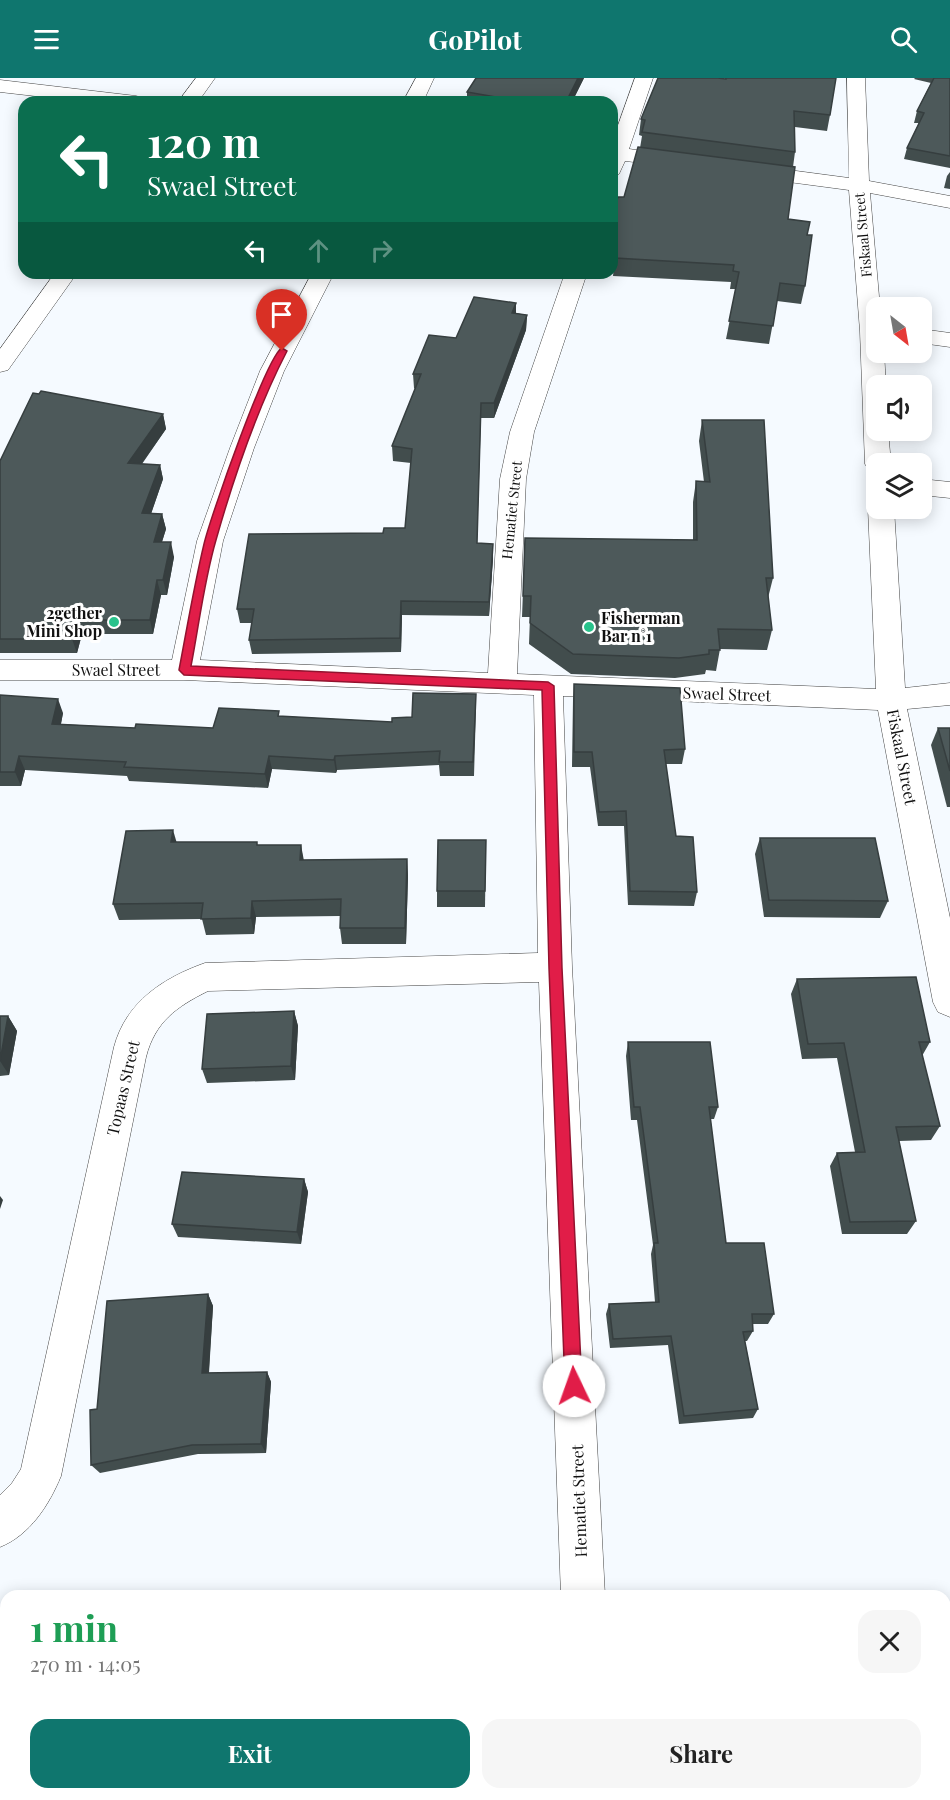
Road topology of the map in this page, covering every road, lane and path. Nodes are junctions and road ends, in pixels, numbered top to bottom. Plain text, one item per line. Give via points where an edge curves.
1 (206, 78) edge
2 (425, 78) edge
3 (644, 78) edge
4 (856, 78) edge
5 (0, 86) edge
6 (85, 96) edge
7 (192, 96) edge
8 (416, 96) edge
9 (618, 148) edge
10 (618, 159) edge
11 (698, 164) edge
12 (733, 168) edge
13 (859, 185) junction
14 (950, 202) edge
15 (62, 279) edge
16 (320, 279) edge
17 (574, 279) edge
18 (870, 297) edge
19 (932, 338) edge
20 (950, 340) edge
21 (874, 363) edge
22 (0, 365) edge
23 (878, 453) edge
24 (932, 488) edge
25 (950, 490) edge
26 (882, 519) edge
27 (0, 670) edge
28 (184, 670) junction
29 (501, 685) junction
30 (548, 686) junction
31 (950, 694) edge
32 (891, 700) junction
33 (555, 968) junction
34 (949, 984) edge
35 (0, 1526) edge
36 (583, 1590) edge

1 - 7 street
2 - 8 street
3 - 9 street
4 - 13 street, Fiskaal Street
5 - 6 street
10 - 11 street
12 - 13 street
13 - 14 street
13 - 18 street, Fiskaal Street
15 - 22 street
16 - 28 street via 272,371 242,448 210,541
17 - 29 street, Hematiet Street via 522,432 513,479
19 - 20 street
21 - 23 street, Fiskaal Street
24 - 25 street
26 - 32 street, Fiskaal Street
27 - 28 street, Swael Street
28 - 29 street, Swael Street
29 - 30 street, Swael Street
30 - 32 street, Swael Street
30 - 33 street, Hematiet Street
31 - 32 street, Swael Street
32 - 34 street, Fiskaal Street
33 - 35 street, Topaas Street via 205,977 160,1004 137,1029 129,1057 40,1476 27,1498
33 - 36 street, Hematiet Street

